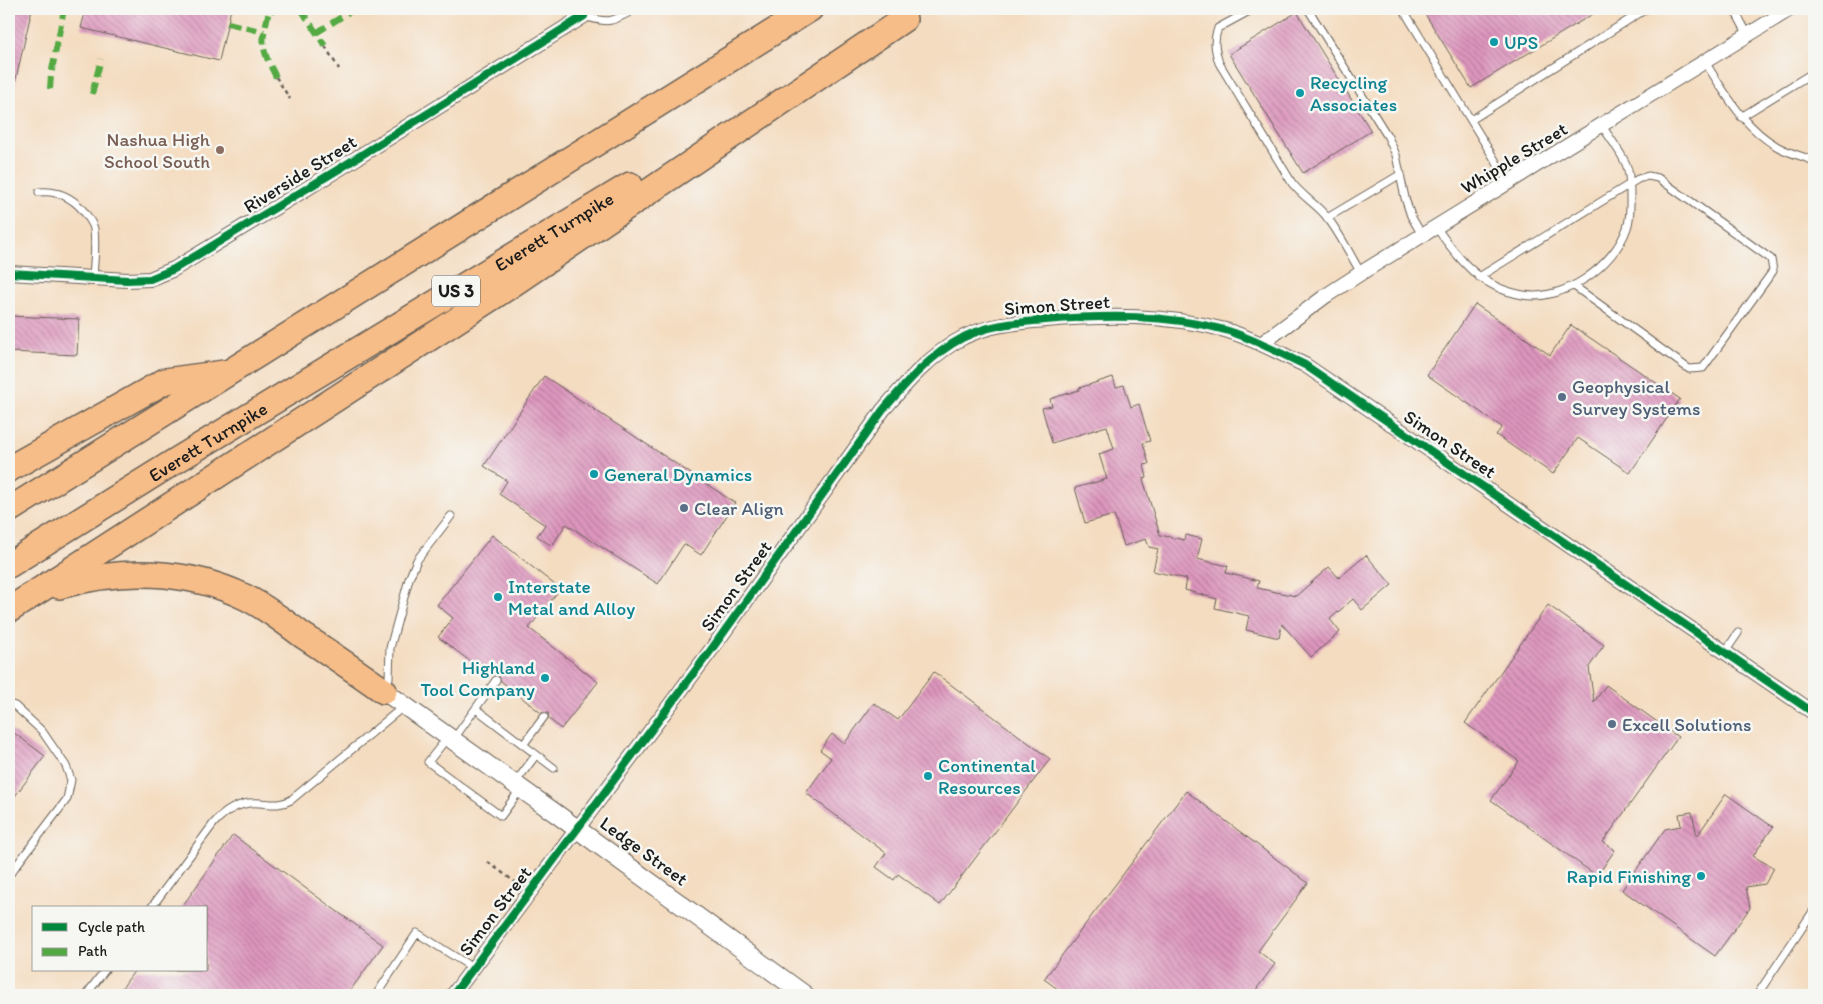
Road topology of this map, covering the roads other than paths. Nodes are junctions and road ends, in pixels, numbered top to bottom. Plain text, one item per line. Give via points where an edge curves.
1 (635, 9) edge
2 (810, 9) edge
3 (1253, 9) edge
4 (1308, 9) edge
5 (1403, 9) edge
6 (1646, 9) edge
7 (1734, 9) edge
8 (1790, 9) edge
9 (912, 14) edge
10 (584, 16) joint
11 (1748, 35) junction
12 (1705, 62) junction
13 (1814, 72) edge
14 (1741, 117) junction
15 (1471, 120) junction
16 (1602, 126) junction
17 (1814, 161) edge
18 (1401, 174) junction
19 (1509, 183) junction
20 (1630, 184) junction
21 (39, 192) dead end
22 (1327, 218) junction
23 (1436, 227) junction
24 (1422, 235) junction
25 (9, 273) edge
26 (1361, 273) junction
27 (94, 277) junction
28 (1480, 277) junction
29 (1574, 286) junction
30 (1261, 344) junction
31 (234, 371) junction
32 (9, 469) edge
33 (9, 510) edge
34 (451, 516) dead end
35 (9, 565) edge
36 (17, 604) edge
37 (1738, 633) dead end
38 (1725, 652) junction
39 (496, 680) dead end
40 (384, 691) junction
41 (9, 704) edge
42 (404, 706) junction
43 (476, 708) junction
44 (1814, 713) edge
45 (544, 717) dead end
46 (450, 738) junction
47 (523, 745) junction
48 (536, 755) junction
49 (554, 768) dead end
50 (518, 786) junction
51 (577, 828) junction
52 (9, 875) edge
53 (152, 906) edge
54 (1814, 910) edge
55 (473, 968) junction
56 (103, 972) edge
57 (86, 995) edge
58 (376, 995) edge
59 (453, 995) edge
60 (805, 995) edge
61 (1757, 995) edge

1 - 10 lane via 617,20 600,21
2 - 31 highway, US 3
3 - 22 lane via 1218,28 1215,49 1219,63 1296,188
4 - 18 lane via 1388,137
5 - 15 lane
6 - 15 lane
7 - 11 lane
8 - 11 street, Whipple Street
9 - 35 highway, Everett Turnpike / US 3
9 - 36 highway via 505,289
10 - 27 street, Riverside Street via 174,269 150,279
11 - 12 street, Whipple Street
12 - 14 lane
12 - 16 street, Whipple Street
13 - 14 lane
14 - 17 lane via 1779,148
15 - 19 lane
16 - 19 street, Whipple Street
16 - 20 lane via 1627,165
18 - 22 lane
18 - 24 lane via 1411,216
19 - 23 street, Whipple Street
20 - 28 lane
20 - 29 lane via 1630,216 1621,242 1599,267
20 - 29 lane via 1648,176 1658,178 1771,259 1773,272 1703,368 1689,369
21 - 27 lane via 60,193 82,208 94,229
22 - 26 lane
23 - 24 street, Whipple Street
23 - 28 lane via 1454,252
24 - 26 street, Whipple Street
25 - 27 street, Riverside Street
26 - 30 street, Whipple Street
28 - 29 lane via 1523,295 1539,296
30 - 38 street, Simon Street via 1305,365
30 - 51 street, Simon Street via 1200,324 1093,316 1000,324 964,337 932,357 883,410 711,650
31 - 32 highway via 165,381
31 - 33 highway, US 3
34 - 40 lane via 417,560 408,579 390,648 389,678
36 - 40 highway via 72,582 124,574 171,576 208,583 269,611
37 - 38 lane
38 - 44 street, Simon Street
39 - 43 lane
40 - 42 street, Ledge Street
41 - 52 lane via 42,731 66,766 71,780 67,799
42 - 46 street, Ledge Street
42 - 53 lane via 296,797 280,805 250,802 226,812 214,823
43 - 46 lane
43 - 47 lane
45 - 47 lane
46 - 50 street, Ledge Street
46 - 50 lane via 428,762 501,816
47 - 48 lane
48 - 49 lane
48 - 50 lane
50 - 51 street, Ledge Street
51 - 55 street, Simon Street
51 - 60 street, Ledge Street
54 - 61 lane
55 - 58 lane via 417,933
55 - 59 street, Simon Street
56 - 57 lane

